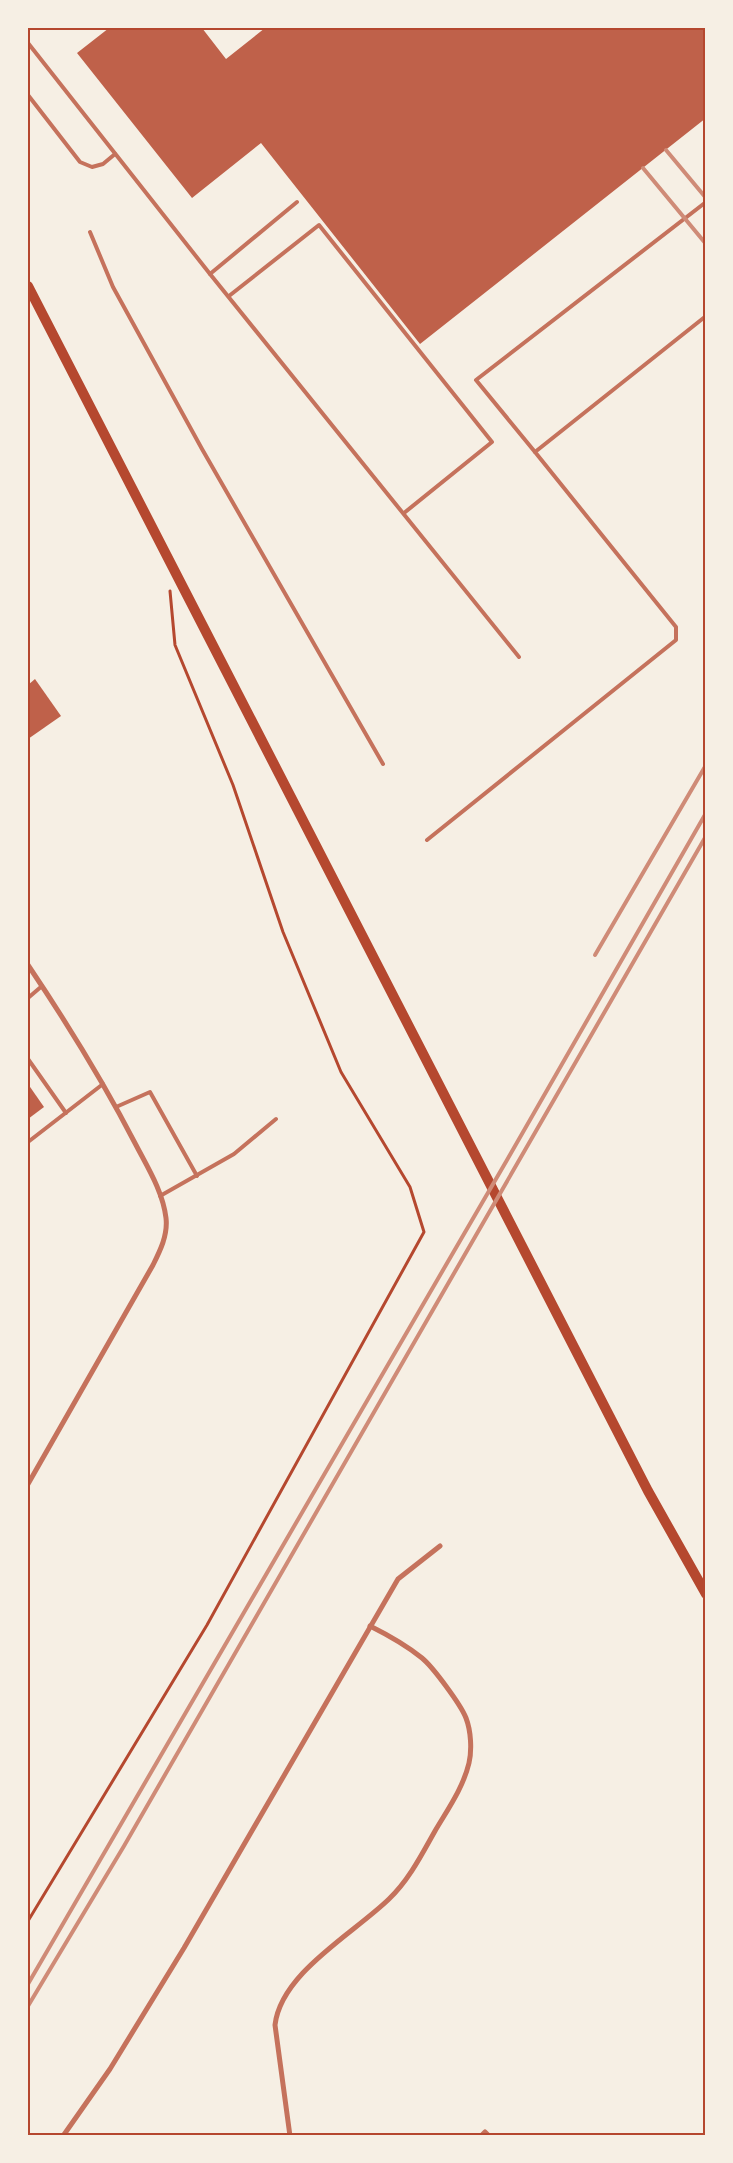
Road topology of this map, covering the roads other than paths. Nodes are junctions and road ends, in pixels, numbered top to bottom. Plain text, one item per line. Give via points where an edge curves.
1 (28, 43) edge
2 (28, 95) edge
3 (115, 154) junction
4 (297, 202) dead end
5 (706, 202) edge
6 (90, 232) dead end
7 (210, 274) junction
8 (28, 286) edge
9 (229, 296) junction
10 (706, 316) edge
11 (535, 452) junction
12 (404, 513) junction
13 (519, 657) dead end
14 (383, 764) dead end
15 (426, 840) dead end
16 (28, 965) edge
17 (42, 986) junction
18 (28, 998) edge
19 (28, 1059) edge
20 (103, 1084) junction
21 (116, 1107) junction
22 (66, 1113) junction
23 (276, 1119) dead end
24 (28, 1142) edge
25 (197, 1176) junction
26 (160, 1196) junction
27 (28, 1484) edge
28 (440, 1546) dead end
29 (706, 1594) edge
30 (370, 1626) junction
31 (64, 2136) edge
32 (290, 2136) edge

1 - 3 lane
2 - 3 lane via 80,162 92,167 103,164
3 - 7 lane
4 - 7 lane
5 - 11 lane via 476,380
6 - 14 lane via 113,286 202,449
7 - 9 lane
8 - 29 main road via 521,1246 648,1491
9 - 12 lane
9 - 12 lane via 319,225 492,442
10 - 11 lane
11 - 15 lane via 676,627 676,640
12 - 13 lane
16 - 17 street
17 - 18 lane
17 - 20 street
19 - 22 lane
20 - 21 street
20 - 22 lane
21 - 25 lane via 150,1092
21 - 26 street
22 - 24 lane
23 - 25 lane via 234,1154
25 - 26 lane
26 - 27 street via 166,1235 153,1266
28 - 30 street via 398,1579
30 - 31 street via 184,1948 110,2069
30 - 32 street via 423,1658 443,1682 466,1717 470,1762 461,1788 412,1872 390,1898 299,1976 283,1996 275,2025

